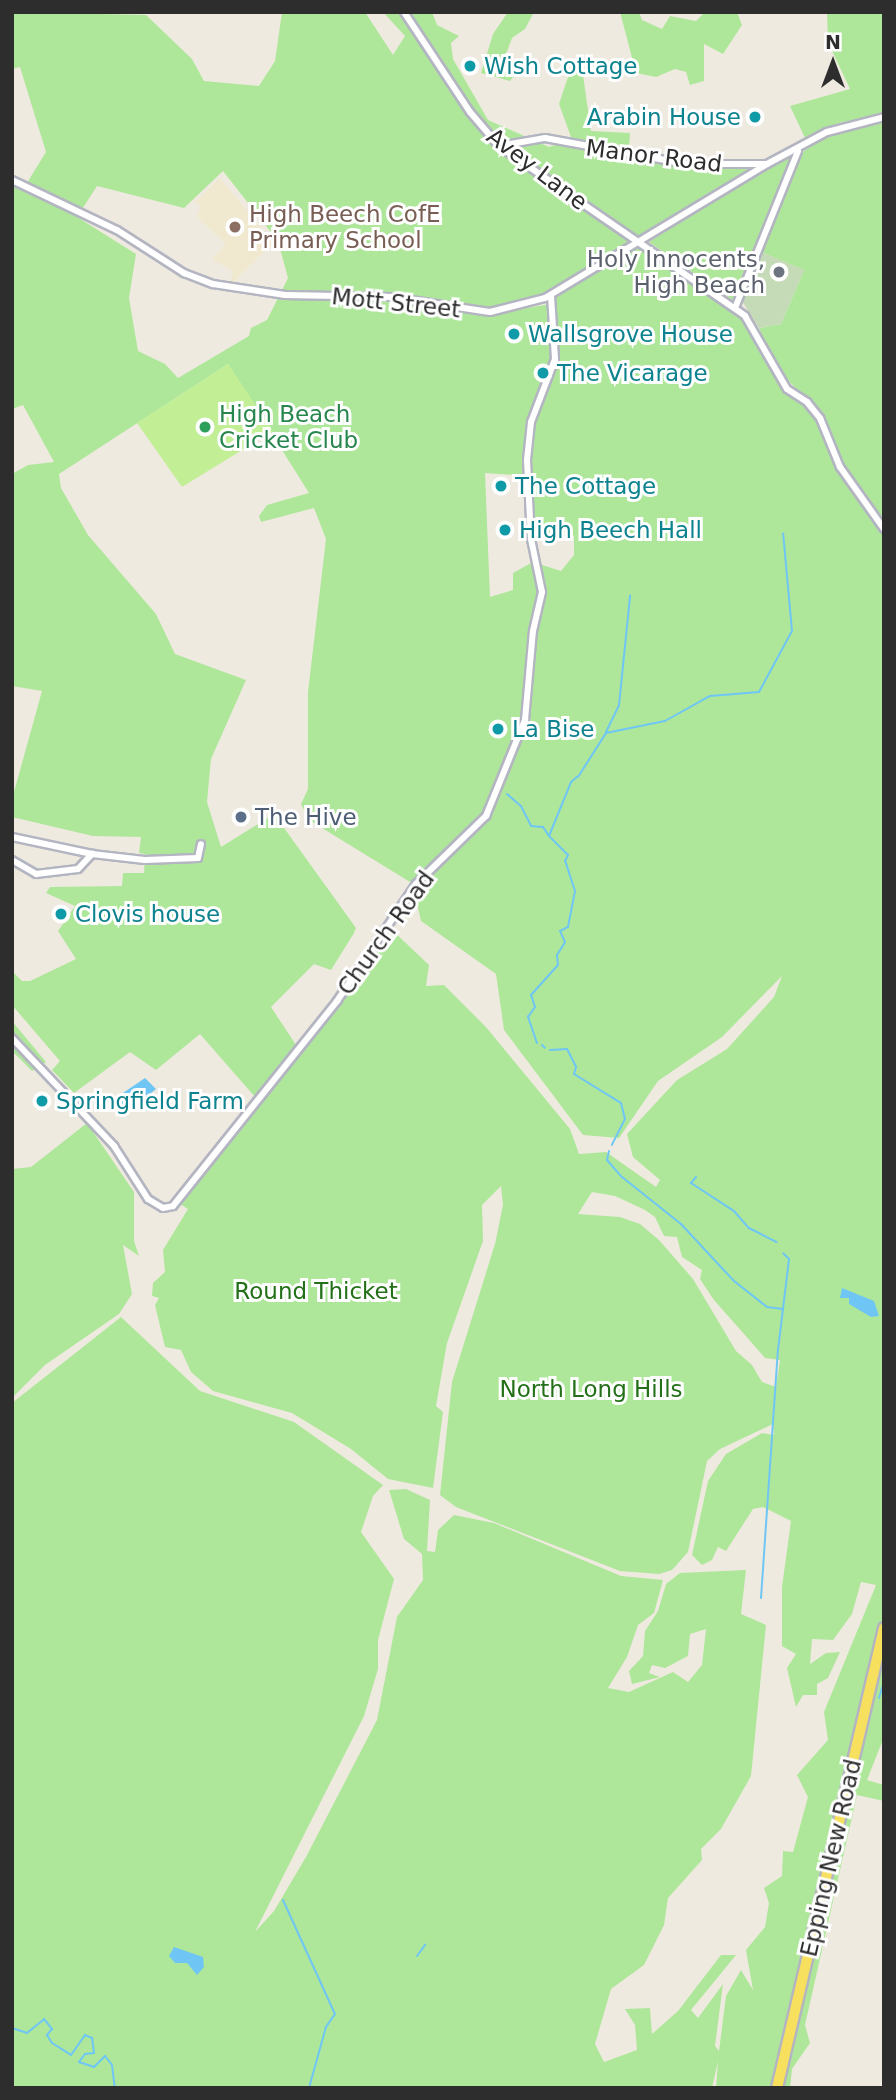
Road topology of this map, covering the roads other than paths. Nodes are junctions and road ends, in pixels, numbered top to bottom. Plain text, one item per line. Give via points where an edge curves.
1 (404, 12) edge
2 (884, 117) edge
3 (499, 146) junction
4 (799, 149) junction
5 (767, 164) junction
6 (12, 180) edge
7 (639, 241) junction
8 (551, 295) junction
9 (735, 308) junction
10 (884, 530) edge
11 (12, 837) edge
12 (201, 844) dead end
13 (92, 854) junction
14 (12, 860) edge
15 (12, 1038) edge
16 (884, 1628) edge
17 (777, 2088) edge

1 - 3 street, Avey Lane via 470,112
2 - 4 street, Manor Road via 827,132
3 - 5 street, Manor Road via 545,138 686,163
3 - 7 street, Avey Lane
4 - 5 street, Manor Road
4 - 9 street
5 - 7 street, Mott Street
6 - 8 street, Mott Street via 117,230 184,274 234,289 391,297 490,312 518,308
7 - 8 street, Mott Street
7 - 9 street, Avey Lane
8 - 15 street, Church Road via 555,359 528,440 531,539 542,592 533,631 525,720 495,799 459,845 416,884 337,1001 186,1193 163,1208 148,1199 114,1146
9 - 10 street, Avey Lane via 758,331 787,389 820,418 840,467
11 - 13 street
12 - 13 street via 201,857 190,859
13 - 14 street via 78,869 36,874
16 - 17 main road, Epping New Road

